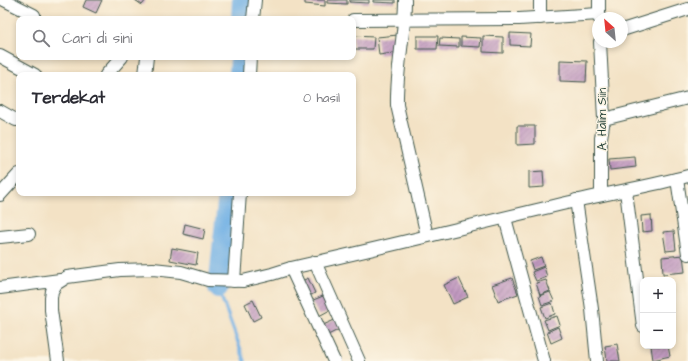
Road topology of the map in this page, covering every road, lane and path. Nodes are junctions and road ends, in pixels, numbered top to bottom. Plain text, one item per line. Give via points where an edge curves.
1 (4, 0) edge
2 (255, 0) edge
3 (405, 0) edge
4 (540, 0) edge
5 (599, 0) edge
6 (688, 9) edge
7 (599, 12) edge
8 (34, 15) dead end
9 (253, 16) edge
10 (592, 16) edge
11 (540, 18) junction
12 (405, 19) junction
13 (356, 20) edge
14 (628, 28) edge
15 (600, 48) edge
16 (0, 56) edge
17 (119, 60) edge
18 (147, 60) edge
19 (250, 60) edge
20 (29, 72) edge
21 (109, 72) edge
22 (146, 72) edge
23 (249, 72) edge
24 (688, 98) edge
25 (0, 111) edge
26 (604, 118) junction
27 (16, 120) dead end
28 (682, 178) edge
29 (16, 180) edge
30 (626, 191) junction
31 (0, 195) edge
32 (601, 195) junction
33 (240, 196) edge
34 (576, 200) junction
35 (505, 218) junction
36 (29, 234) dead end
37 (427, 236) junction
38 (0, 237) edge
39 (688, 254) edge
40 (315, 262) junction
41 (291, 268) junction
42 (60, 280) junction
43 (233, 281) junction
44 (0, 288) edge
45 (641, 313) edge
46 (58, 361) edge
47 (334, 361) edge
48 (359, 361) edge
49 (544, 361) edge
50 (597, 361) edge

1 - 8 street
2 - 9 street
3 - 12 street
4 - 11 street
5 - 7 street
6 - 14 street
10 - 11 street
11 - 12 street
12 - 13 street
12 - 37 street via 397,84 397,106
15 - 26 street, A. Halim Siin
16 - 20 street
17 - 21 street
18 - 22 street
19 - 23 street
24 - 26 street
25 - 27 street
26 - 32 street, A. Halim Siin via 601,138
28 - 30 street
28 - 39 street
29 - 31 street
30 - 32 street
30 - 45 street
32 - 34 street
33 - 43 street
34 - 35 street
34 - 50 street
35 - 37 street
35 - 49 street
36 - 38 street
37 - 40 street
40 - 41 street
40 - 48 street
41 - 43 street via 256,279
41 - 47 street
42 - 43 street via 85,274 153,269 181,272 208,280
42 - 44 street
42 - 46 street via 50,298

